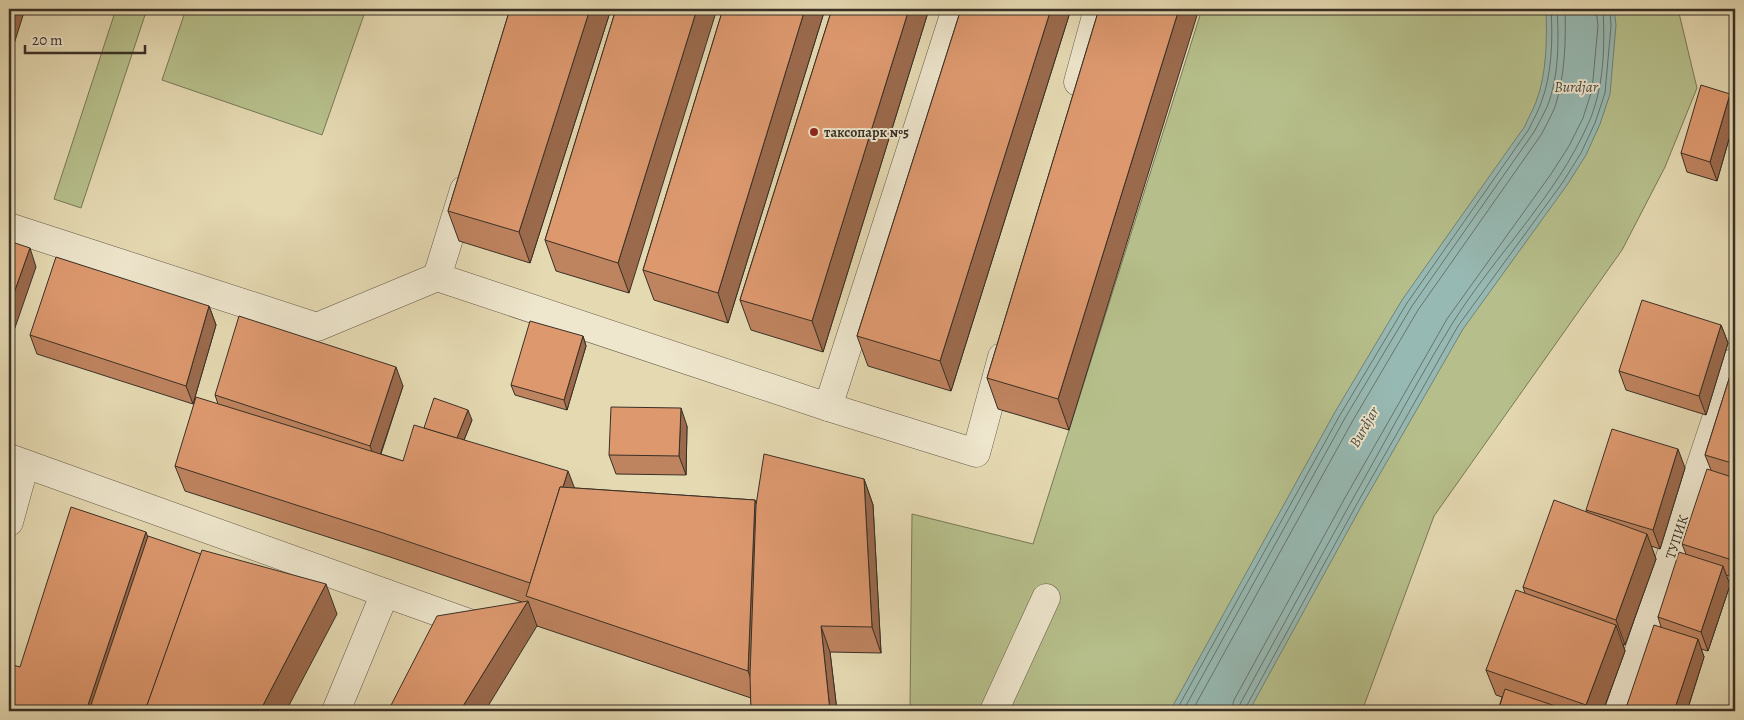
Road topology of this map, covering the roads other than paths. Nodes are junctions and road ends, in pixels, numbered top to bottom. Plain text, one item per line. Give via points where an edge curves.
1 (956, 9) edge
2 (1098, 9) edge
3 (1072, 103) edge
4 (472, 166) edge
5 (9, 227) edge
6 (437, 277) junction
7 (1010, 330) edge
8 (1735, 362) edge
9 (828, 407) junction
10 (17, 461) edge
11 (9, 522) edge
12 (386, 593) junction
13 (1046, 598) dead end
14 (477, 626) edge
15 (336, 711) edge
16 (994, 711) edge
17 (1619, 711) edge

1 - 9 street
2 - 3 street
4 - 6 street
5 - 6 street via 316,327
6 - 9 street
7 - 9 street via 976,453
8 - 17 street, ТУПИК
10 - 11 street
10 - 12 street
12 - 14 street
12 - 15 street
13 - 16 street

